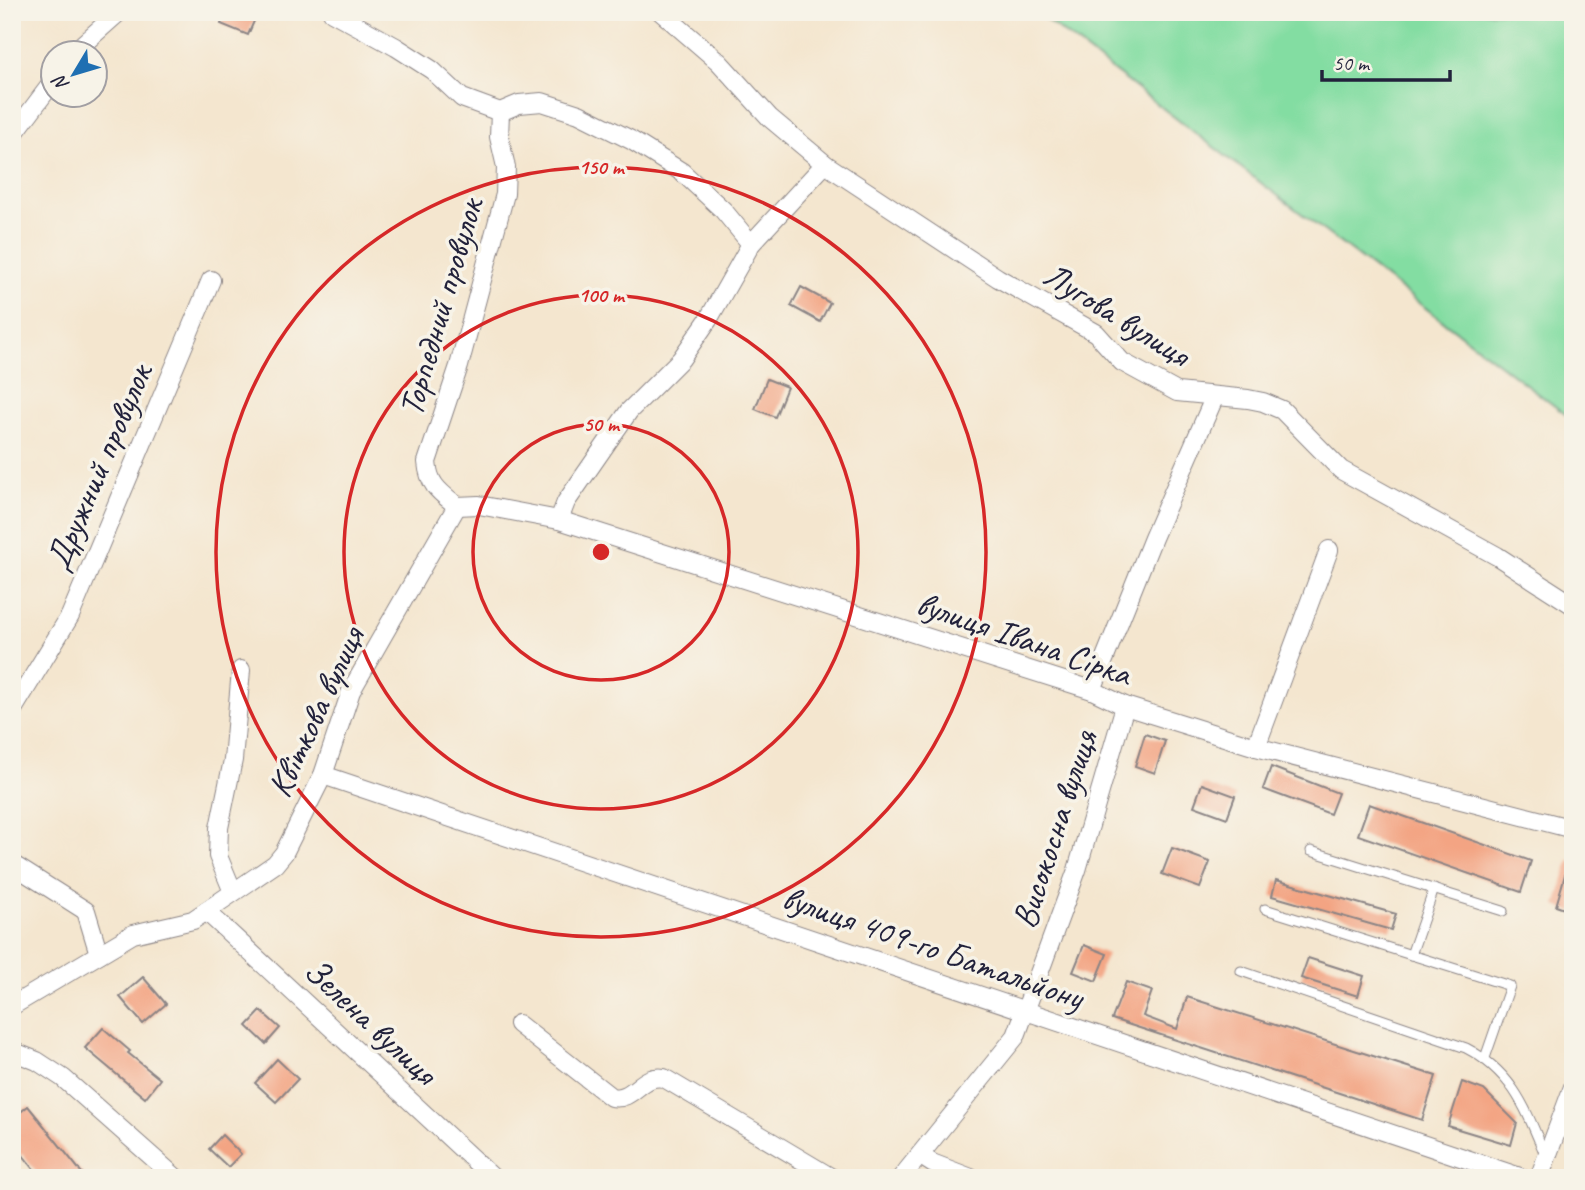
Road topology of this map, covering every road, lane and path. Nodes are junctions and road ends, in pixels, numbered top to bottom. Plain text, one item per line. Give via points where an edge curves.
1 (119, 12) edge
2 (332, 12) edge
3 (662, 12) edge
4 (90, 38) edge
5 (38, 102) edge
6 (500, 112) junction
7 (12, 136) edge
8 (825, 164) junction
9 (751, 244) junction
10 (211, 280) dead end
11 (1215, 396) junction
12 (457, 506) junction
13 (558, 520) junction
14 (1329, 550) dead end
15 (1573, 605) edge
16 (241, 670) dead end
17 (1092, 690) junction
18 (17, 692) edge
19 (1125, 706) junction
20 (12, 711) edge
21 (1256, 747) junction
22 (323, 775) junction
23 (1573, 829) edge
24 (1311, 851) dead end
25 (12, 864) edge
26 (1434, 889) junction
27 (233, 892) junction
28 (1265, 909) dead end
29 (206, 911) junction
30 (1503, 911) dead end
31 (99, 954) junction
32 (1411, 955) junction
33 (1241, 971) dead end
34 (12, 1006) edge
35 (1026, 1012) junction
36 (518, 1024) dead end
37 (12, 1051) edge
38 (1485, 1058) junction
39 (1573, 1087) edge
40 (921, 1156) junction
41 (1547, 1159) junction
42 (176, 1178) edge
43 (494, 1178) edge
44 (832, 1178) edge
45 (901, 1178) edge
46 (971, 1178) edge
47 (1523, 1178) edge
48 (1539, 1178) edge

1 - 4 street
2 - 6 street via 432,70 462,98
3 - 8 street, Лугова вулиця via 719,62 770,118
5 - 7 street
6 - 9 street via 542,102 631,140 682,172
6 - 12 street, Торпедний провулок via 505,194 459,366 427,463 429,478
8 - 9 street
8 - 11 street, Лугова вулиця via 998,278 1096,333 1122,362 1177,392
9 - 13 street via 709,320 681,359 629,411
10 - 18 street, Дружний провулок via 70,616
11 - 15 street, Лугова вулиця via 1264,402 1282,410 1341,470 1497,556
11 - 17 street
12 - 13 street, вулиця Івана Сірка via 479,505
12 - 22 street, Квіткова вулиця via 351,691
13 - 17 street, вулиця Івана Сірка
14 - 21 street
16 - 27 street, Квіткова вулиця via 233,760 219,828 218,856
17 - 19 street, вулиця Івана Сірка
18 - 20 street, Дружний провулок
19 - 21 street, вулиця Івана Сірка
19 - 35 street, Високосна вулиця via 1077,870
21 - 23 street, вулиця Івана Сірка
22 - 27 street, Квіткова вулиця via 284,853
22 - 35 street, вулиця 409-го Батальйону
24 - 26 lane
25 - 31 street via 86,911
26 - 30 lane
26 - 32 lane
27 - 29 street, Квіткова вулиця
28 - 32 lane
29 - 31 street, Квіткова вулиця via 193,920 132,934
29 - 43 street, Зелена вулиця
31 - 34 street, Квіткова вулиця
32 - 38 lane via 1510,986
33 - 38 lane
35 - 40 street, Високосна вулиця via 1016,1036
35 - 47 street, вулиця 409-го Батальйону
36 - 44 street via 611,1097 626,1097 649,1078 664,1078
37 - 42 street via 63,1078
38 - 41 lane via 1519,1098
39 - 41 street
40 - 45 street, Високосна вулиця
40 - 46 street
41 - 48 street

